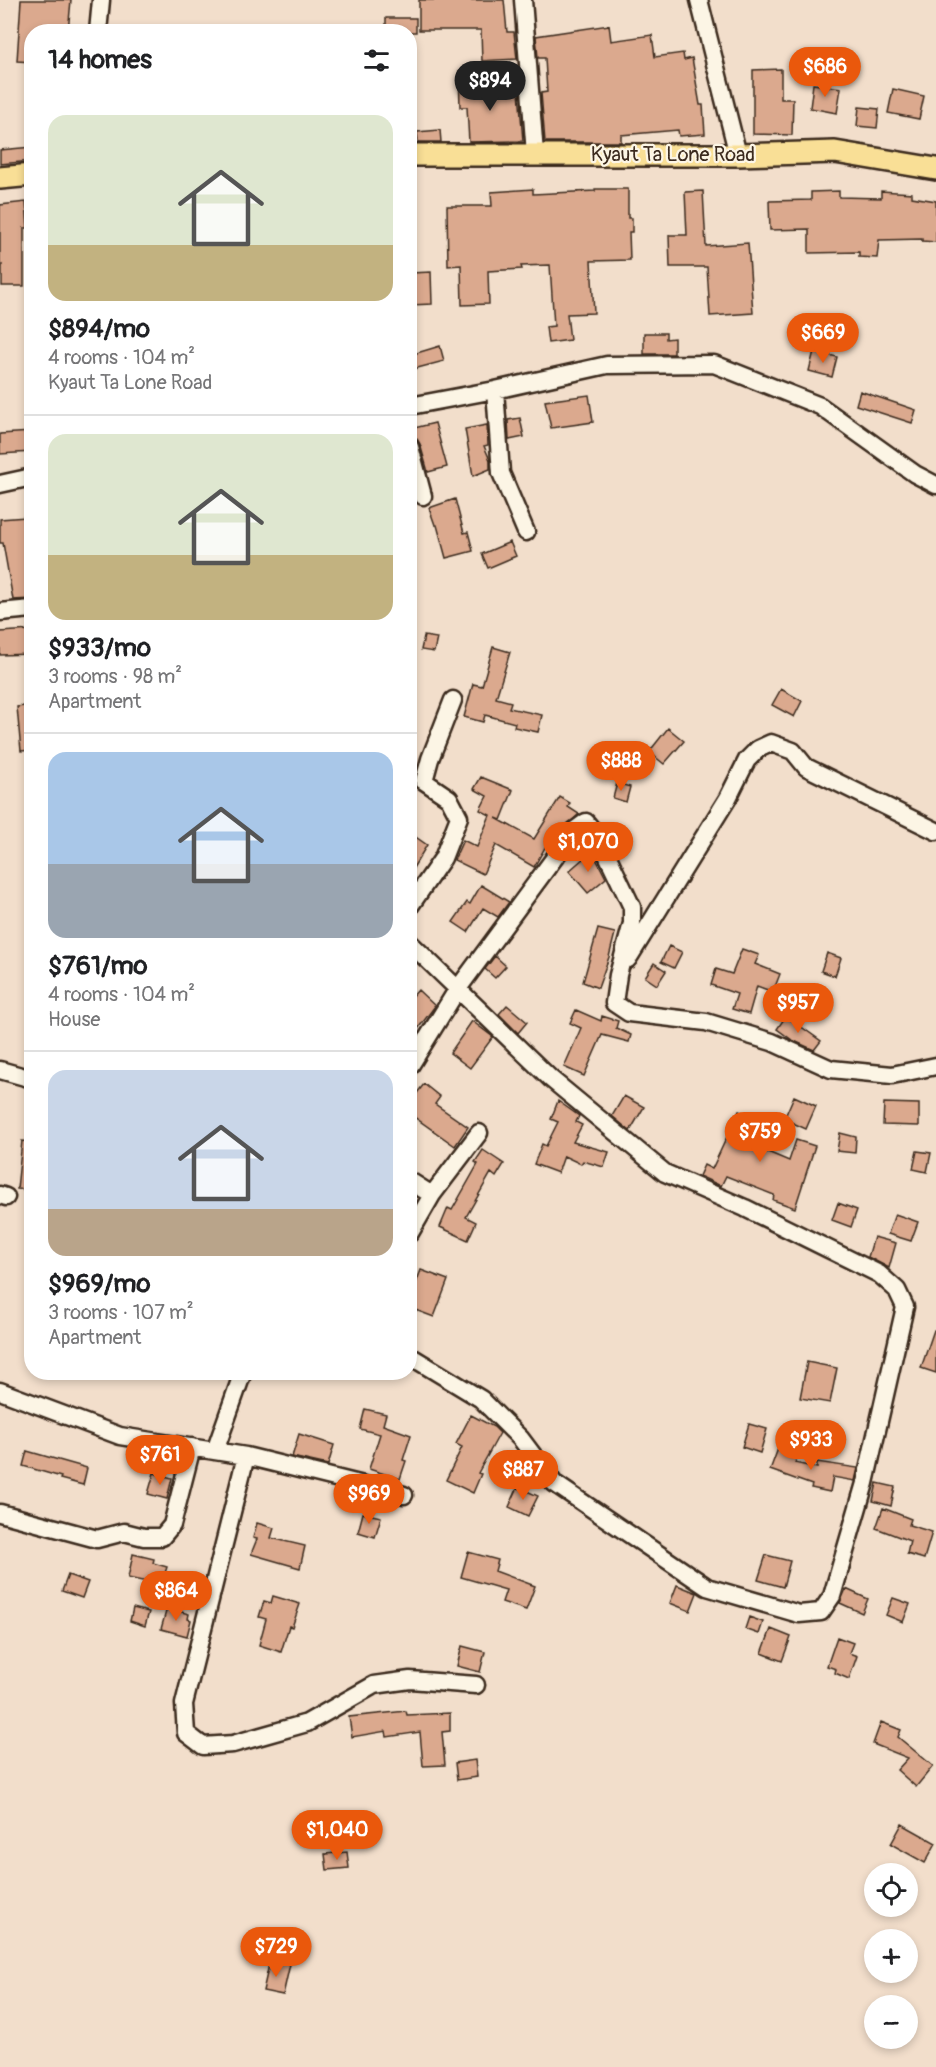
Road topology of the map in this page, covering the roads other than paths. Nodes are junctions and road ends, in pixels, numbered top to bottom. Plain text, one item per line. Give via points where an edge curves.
1 (101, 0) edge
2 (523, 0) edge
3 (699, 0) edge
4 (99, 24) edge
5 (535, 154) junction
6 (738, 154) junction
7 (417, 155) edge
8 (936, 169) edge
9 (24, 176) edge
10 (0, 178) edge
11 (495, 390) junction
12 (417, 405) edge
13 (417, 473) edge
14 (24, 479) edge
15 (0, 484) edge
16 (936, 485) edge
17 (423, 496) dead end
18 (526, 532) dead end
19 (24, 610) edge
20 (0, 612) edge
21 (453, 700) dead end
22 (936, 831) edge
23 (417, 896) edge
24 (417, 950) edge
25 (618, 975) junction
26 (457, 990) junction
27 (417, 1055) edge
28 (936, 1066) edge
29 (0, 1070) edge
30 (24, 1077) edge
31 (479, 1133) dead end
32 (417, 1185) edge
33 (432, 1195) junction
34 (417, 1221) edge
35 (417, 1360) edge
36 (240, 1380) edge
37 (0, 1391) edge
38 (192, 1448) junction
39 (215, 1451) junction
40 (246, 1456) junction
41 (404, 1495) dead end
42 (0, 1514) edge
43 (476, 1684) dead end

1 - 4 street
2 - 5 street
3 - 6 street
5 - 6 main road, Kyaut Ta Lone Road
5 - 7 main road, Kyaut Ta Lone Road
6 - 8 main road, Kyaut Ta Lone Road via 835,152
9 - 10 main road
11 - 12 street
11 - 16 street via 608,365 714,364 820,406
11 - 18 street via 501,473
13 - 17 street
14 - 15 street
19 - 20 street
21 - 23 street via 424,781 448,798 459,818 443,858
22 - 25 street via 806,767 793,751 771,743 747,760 728,798
24 - 26 street
25 - 26 street via 632,922 632,907 599,838 586,822 575,830
25 - 28 street via 614,1003 629,1012 706,1022 772,1042 831,1069 892,1075
26 - 27 street
26 - 35 street via 551,1079 665,1173 879,1274 897,1290 905,1307 865,1484 832,1596 821,1612 799,1614 707,1587 554,1483 521,1439 481,1399
29 - 30 street
31 - 33 street
32 - 33 street
33 - 34 street
36 - 39 street
37 - 38 street via 120,1436
38 - 39 street
38 - 42 street via 172,1525 162,1537 124,1532 97,1539
39 - 40 street
40 - 41 street
40 - 43 street via 184,1704 186,1733 203,1746 233,1744 307,1723 374,1685 410,1680

